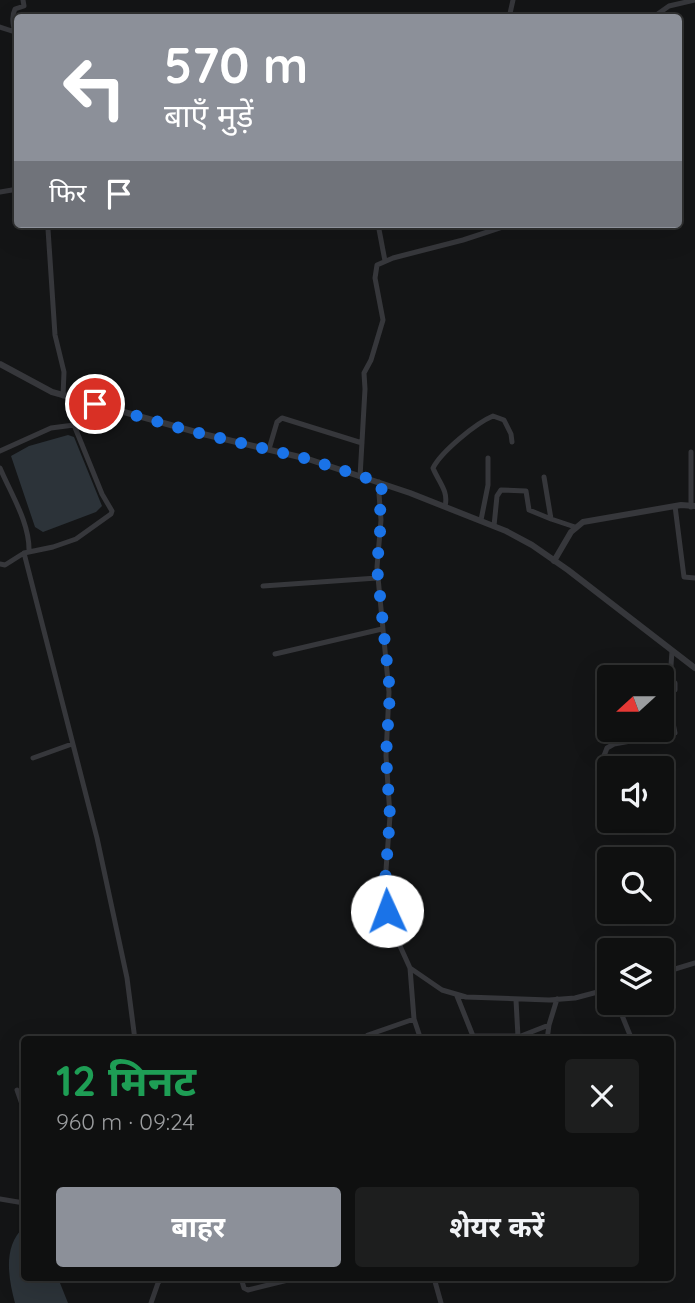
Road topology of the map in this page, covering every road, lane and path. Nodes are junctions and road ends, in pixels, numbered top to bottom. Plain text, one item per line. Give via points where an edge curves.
1 (23, 0) edge
2 (695, 0) edge
3 (658, 14) edge
4 (14, 20) edge
5 (47, 228) edge
6 (379, 228) edge
7 (500, 228) edge
8 (385, 261) junction
9 (0, 364) edge
10 (63, 396) junction
11 (512, 442) dead end
12 (362, 443) junction
13 (269, 449) junction
14 (0, 451) edge
15 (691, 452) dead end
16 (488, 458) dead end
17 (0, 468) edge
18 (360, 477) junction
19 (544, 477) dead end
20 (379, 482) junction
21 (445, 506) junction
22 (675, 506) junction
23 (693, 506) edge
24 (551, 519) junction
25 (481, 520) junction
26 (494, 526) junction
27 (575, 527) junction
28 (26, 552) junction
29 (554, 561) junction
30 (0, 564) edge
31 (377, 578) junction
32 (695, 578) edge
33 (263, 586) dead end
34 (382, 629) junction
35 (673, 651) junction
36 (275, 654) dead end
37 (695, 668) edge
38 (72, 744) junction
39 (605, 756) edge
40 (33, 758) dead end
41 (695, 963) edge
42 (410, 968) junction
43 (674, 969) edge
44 (597, 992) edge
45 (457, 996) junction
46 (557, 999) junction
47 (516, 1000) junction
48 (622, 1015) edge
49 (414, 1019) junction
50 (549, 1025) junction
51 (134, 1036) edge
52 (367, 1036) edge
53 (420, 1036) edge
54 (473, 1036) edge
55 (518, 1036) edge
56 (521, 1036) edge
57 (548, 1036) edge
58 (630, 1036) edge
59 (17, 1090) dead end
60 (21, 1101) edge
61 (1, 1199) edge
62 (21, 1202) edge
63 (154, 1281) edge
64 (160, 1281) edge
65 (243, 1281) edge
66 (284, 1281) edge
67 (435, 1281) edge
68 (157, 1286) junction
69 (151, 1303) edge
70 (441, 1303) edge

1 - 4 street via 24,6 13,13
2 - 3 street via 669,6
5 - 10 street
6 - 8 street
7 - 8 street
8 - 12 street via 375,271 383,320 364,373
9 - 10 street
10 - 13 street
11 - 21 street via 504,420 494,416 477,424 444,454 433,468 443,486
12 - 13 street via 282,418
12 - 18 street
13 - 18 street
14 - 28 street via 51,428 74,425 112,511 66,544
15 - 23 street
16 - 25 street
17 - 28 street via 24,524 29,541
18 - 20 street
19 - 24 street
20 - 21 street
20 - 31 street
21 - 25 street
22 - 23 street
22 - 27 street via 590,520
22 - 32 street via 684,577
24 - 26 street via 529,510 527,491 503,490 498,493
24 - 27 street
25 - 26 street
26 - 29 street
27 - 29 street
28 - 30 street
28 - 38 street
29 - 35 street
31 - 33 street
31 - 34 street
34 - 36 street
34 - 42 street via 390,692 386,906
35 - 37 street
35 - 39 street via 670,680 676,688 667,693 675,733 614,744
38 - 40 street
38 - 51 street via 124,966
41 - 43 street
42 - 45 street
42 - 49 street
44 - 46 street
45 - 47 street
45 - 54 street
46 - 47 street
46 - 50 street
47 - 55 street
48 - 58 street
49 - 52 street
49 - 53 street
50 - 56 street
50 - 57 street
59 - 60 street
61 - 62 street
63 - 68 street
64 - 68 street
65 - 66 street via 248,1290
67 - 70 street
68 - 69 street

